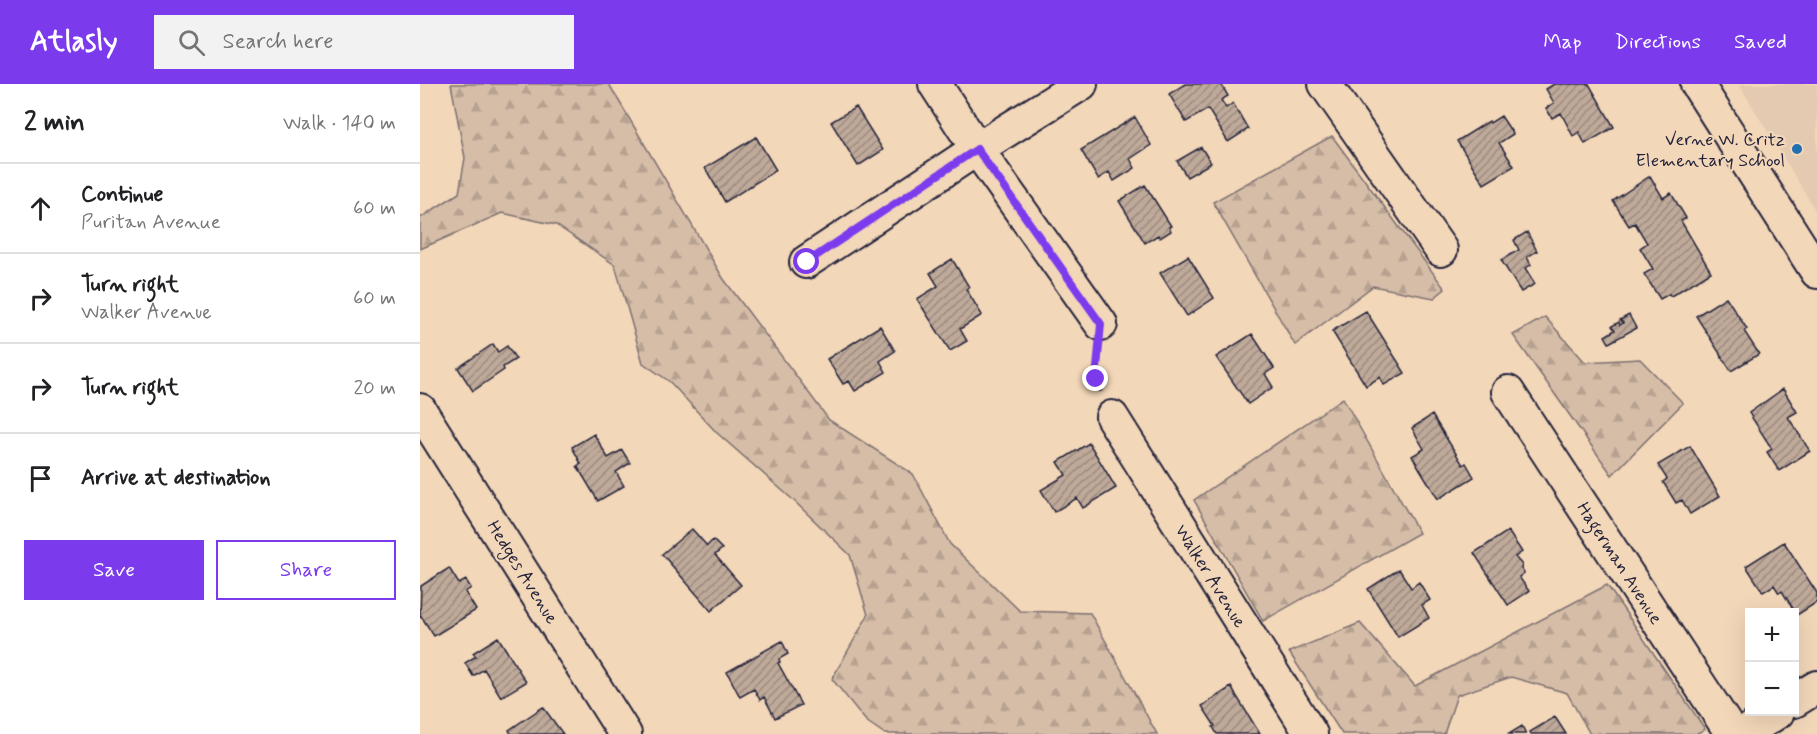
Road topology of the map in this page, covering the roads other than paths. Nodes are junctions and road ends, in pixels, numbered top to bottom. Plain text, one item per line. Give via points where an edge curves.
1 (935, 84) edge
2 (1081, 84) edge
3 (1325, 84) edge
4 (1697, 84) edge
5 (977, 149) junction
6 (1441, 250) dead end
7 (807, 262) dead end
8 (1817, 272) edge
9 (1101, 324) road end
10 (1508, 393) dead end
11 (420, 410) edge
12 (1112, 417) road end
13 (1817, 687) edge
14 (1799, 698) edge
15 (1770, 716) edge
16 (625, 734) edge
17 (1311, 734) edge
18 (1732, 734) edge
19 (1743, 734) edge

1 - 5 street
2 - 5 street
3 - 6 street
4 - 8 street
5 - 7 street
5 - 9 street
10 - 18 street, Hagerman Avenue
11 - 16 street, Hedges Avenue
12 - 17 street, Walker Avenue
13 - 14 street
15 - 19 street

